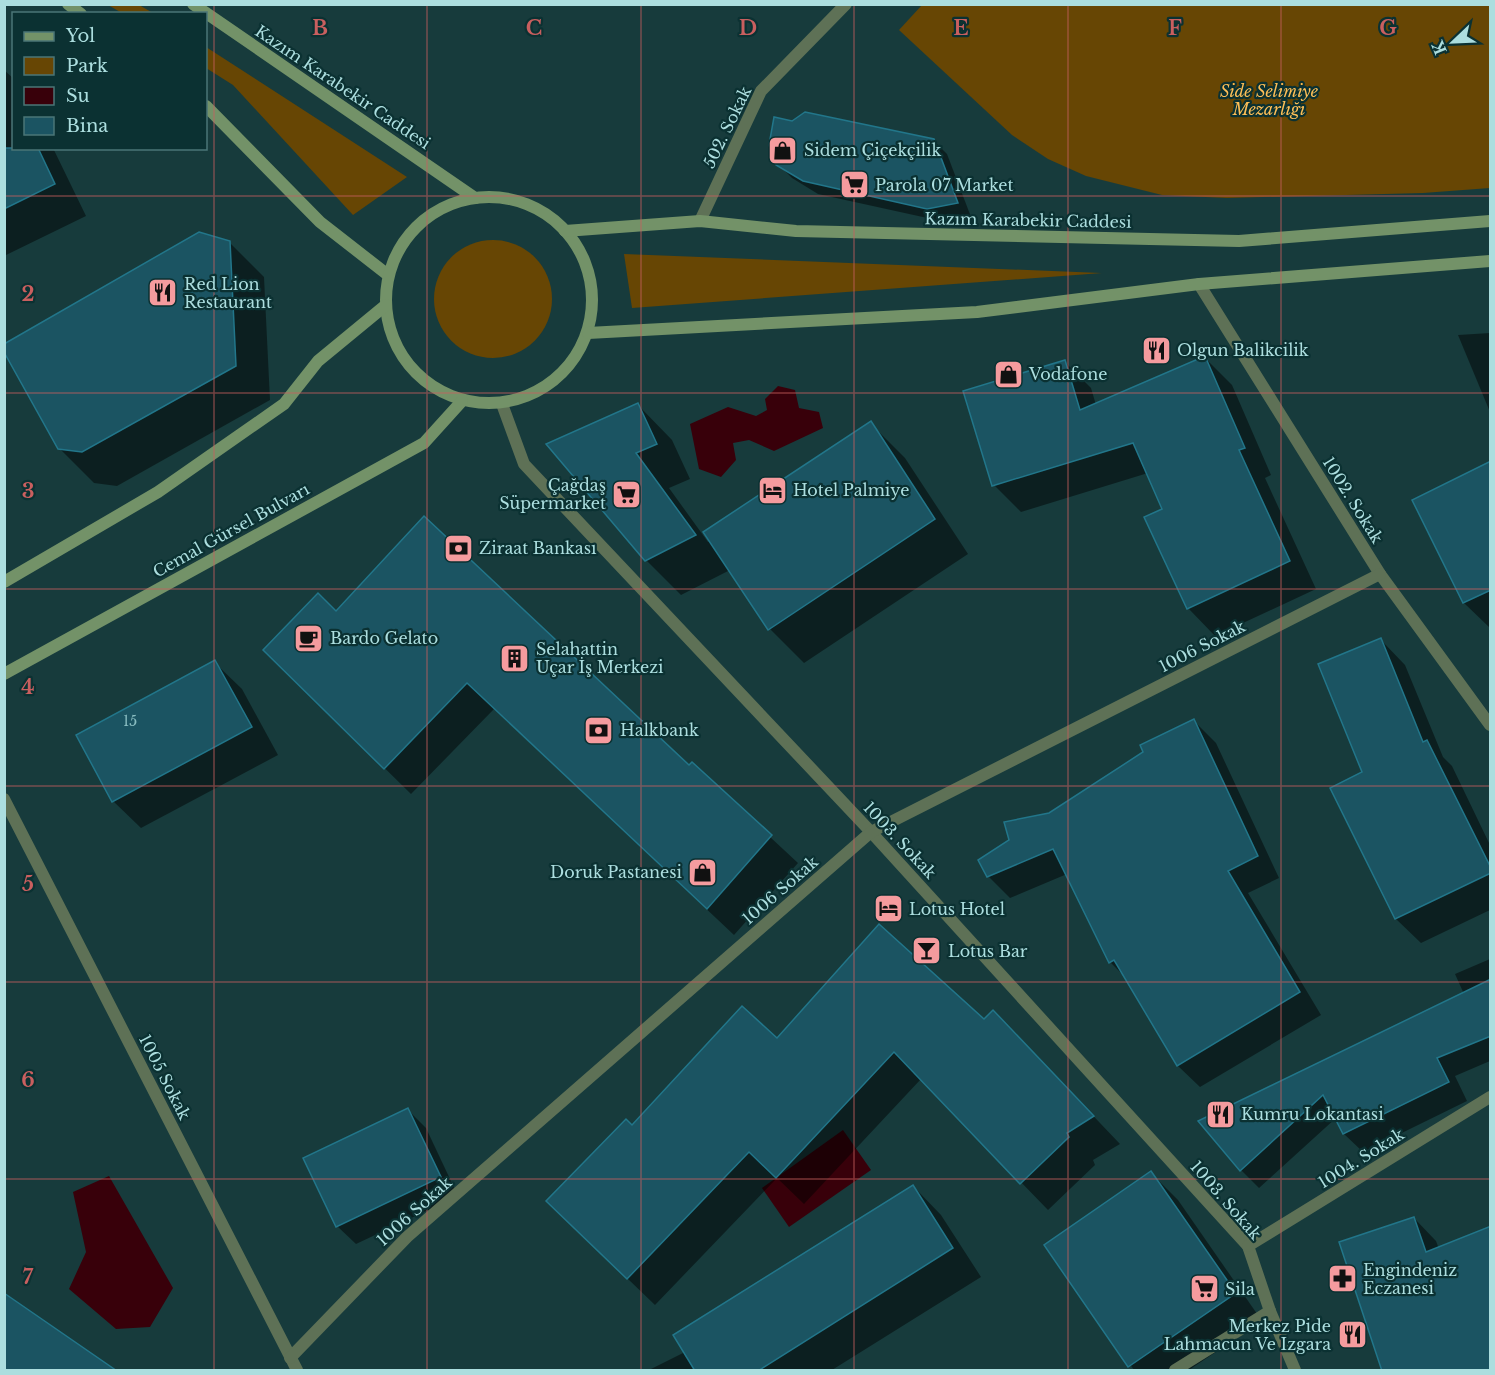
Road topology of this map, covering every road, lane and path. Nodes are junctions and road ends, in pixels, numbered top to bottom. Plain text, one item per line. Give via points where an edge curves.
1 (846, 4) edge
2 (207, 14) edge
3 (207, 107) edge
4 (475, 198) junction
5 (1491, 221) edge
6 (700, 222) junction
7 (565, 231) junction
8 (1491, 261) edge
9 (388, 275) junction
10 (1199, 284) junction
11 (386, 305) junction
12 (588, 333) junction
13 (462, 401) junction
14 (502, 404) junction
15 (1380, 574) junction
16 (4, 582) edge
17 (4, 674) edge
18 (1491, 725) edge
19 (4, 799) edge
20 (872, 832) junction
21 (1491, 1097) edge
22 (1248, 1246) junction
23 (1270, 1311) junction
24 (290, 1358) junction
25 (297, 1371) edge
26 (1175, 1371) edge
27 (1295, 1371) edge

1 - 6 street, 502. Sokak via 761,91
2 - 4 main road, Kazım Karabekir Caddesi
3 - 9 main road via 320,222
4 - 7 main road via 526,203
4 - 9 main road via 443,207 424,219 409,234
5 - 6 main road, Kazım Karabekir Caddesi via 1239,241 796,231
6 - 7 main road, Kazım Karabekir Caddesi
7 - 12 main road via 578,248 589,274 592,309
8 - 10 main road
9 - 11 main road
10 - 12 main road via 976,312
10 - 15 street, 1002. Sokak
11 - 13 main road via 393,339 403,358 441,393
11 - 16 main road via 318,361 284,404 158,492
12 - 14 main road via 573,361 553,383
13 - 14 main road
13 - 17 main road, Cemal Gürsel Bulvarı via 424,443
14 - 20 street, 1003. Sokak via 524,464
15 - 18 street, 1002. Sokak
15 - 20 street, 1006 Sokak
19 - 24 street, 1005 Sokak
20 - 22 street, 1003. Sokak
20 - 24 street, 1006 Sokak via 407,1238
21 - 22 street, 1004. Sokak
22 - 23 street, 1003. Sokak
23 - 26 street
23 - 27 street, 1003. Sokak
24 - 25 street, 1005 Sokak

